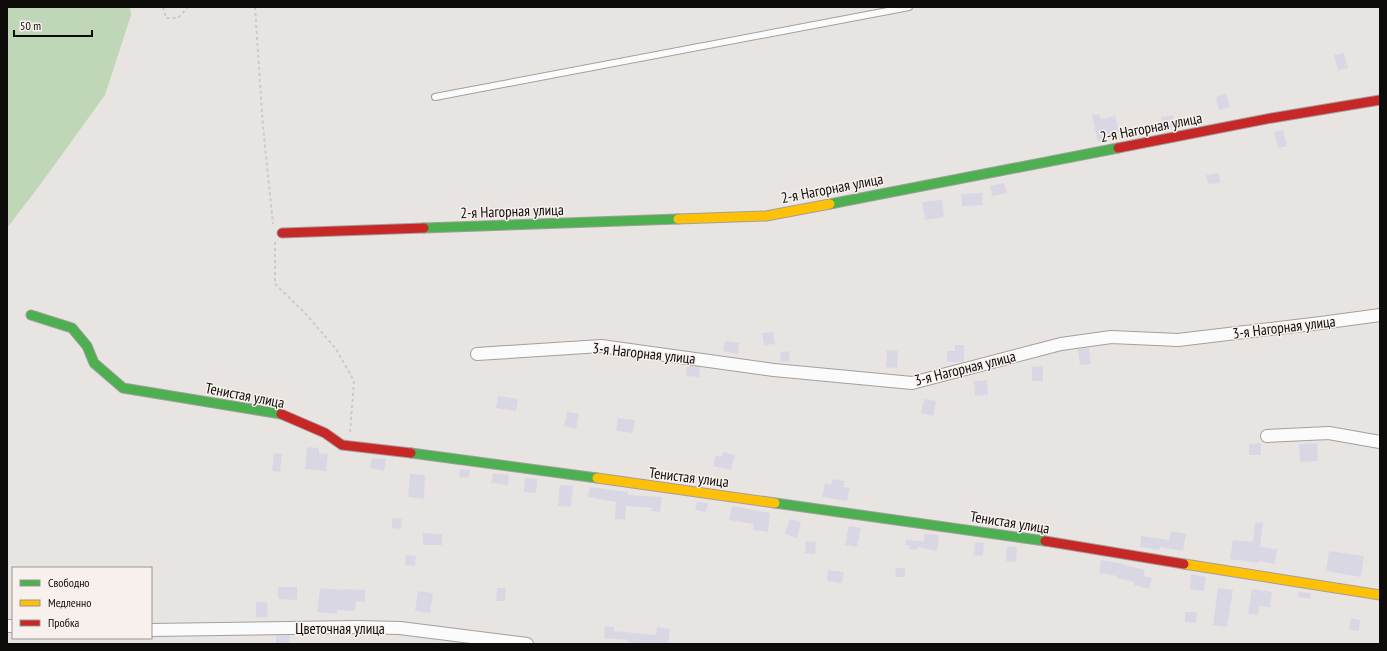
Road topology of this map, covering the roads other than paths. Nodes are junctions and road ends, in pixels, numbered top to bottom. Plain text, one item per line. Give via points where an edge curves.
1 (909, 7) edge
2 (435, 97) dead end
3 (1380, 100) edge
4 (278, 234) road end
5 (31, 315) dead end
6 (1380, 315) edge
7 (477, 354) dead end
8 (1267, 436) dead end
9 (1380, 442) edge
10 (1380, 595) edge
11 (152, 630) edge
12 (527, 644) edge

1 - 2 lane
3 - 4 street, 2-я Нагорная улица via 1272,118 766,216
5 - 10 street, Тенистая улица via 72,328 87,346 94,363 124,388 277,414 325,433 342,446 495,464 997,534
6 - 7 street, 3-я Нагорная улица via 1178,340 1111,337 1061,344 912,382 774,370 601,346
8 - 9 street via 1329,433
11 - 12 street, Цветочная улица via 400,628

